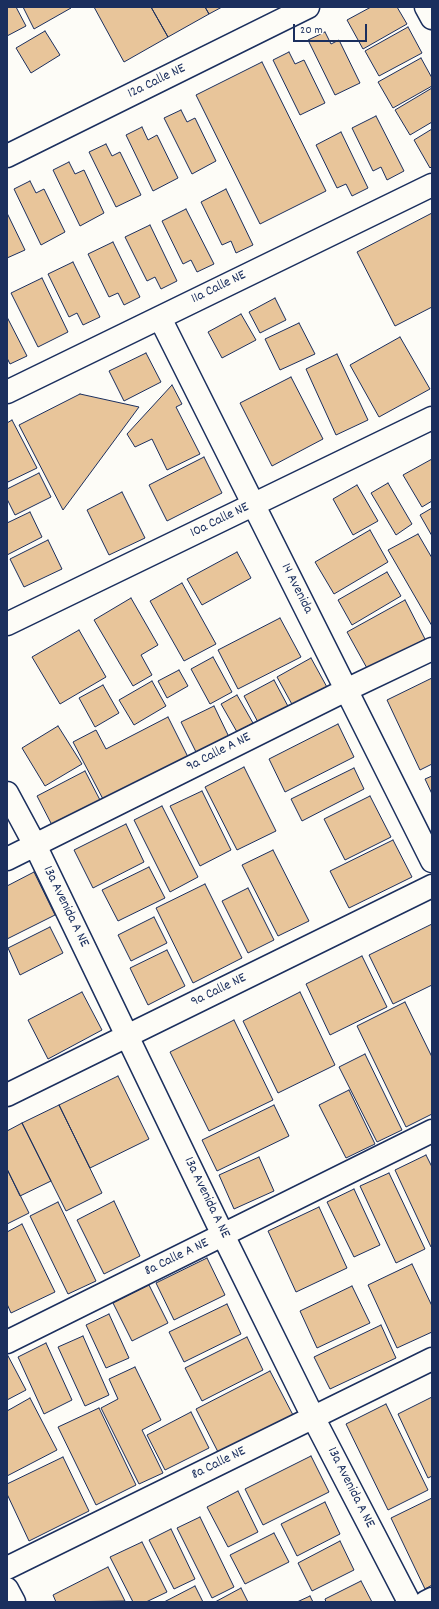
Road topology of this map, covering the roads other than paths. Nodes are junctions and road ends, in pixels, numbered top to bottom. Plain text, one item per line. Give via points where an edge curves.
1 (308, 7) edge
2 (426, 7) edge
3 (432, 18) edge
4 (7, 156) edge
5 (432, 185) edge
6 (160, 318) junction
7 (7, 392) edge
8 (432, 418) edge
9 (253, 505) junction
10 (7, 624) edge
11 (432, 649) edge
12 (346, 690) junction
13 (7, 793) edge
14 (35, 845) junction
15 (7, 859) edge
16 (432, 861) edge
17 (432, 886) edge
18 (128, 1036) junction
19 (7, 1095) edge
20 (432, 1131) edge
21 (223, 1235) junction
22 (7, 1342) edge
23 (432, 1359) edge
24 (313, 1418) junction
25 (7, 1568) edge
26 (7, 1589) edge
27 (432, 1599) edge
28 (14, 1602) edge
29 (408, 1602) edge
30 (426, 1602) edge

1 - 4 street, 12a Calle NE
2 - 3 street
5 - 6 street, 11a Calle NE
6 - 7 street, 11a Calle NE
6 - 9 street, 14 Avenida
8 - 9 street, 10a Calle NE
9 - 10 street, 10a Calle NE
9 - 12 street, 14 Avenida
11 - 12 street, 9a Calle A NE
12 - 14 street, 9a Calle A NE
12 - 16 street, 14 Avenida
13 - 14 street, 13a Avenida A NE
14 - 15 street, 9a Calle A NE
14 - 18 street, 13a Avenida A NE
17 - 18 street, 9a Calle NE
18 - 19 street, 9a Calle NE
18 - 21 street, 13a Avenida A NE
20 - 21 street, 8a Calle A NE
21 - 22 street, 8a Calle A NE
21 - 24 street, 13a Avenida A NE
23 - 24 street, 8a Calle NE
24 - 25 street, 8a Calle NE
24 - 29 street, 13a Avenida A NE
26 - 28 street
27 - 30 street

